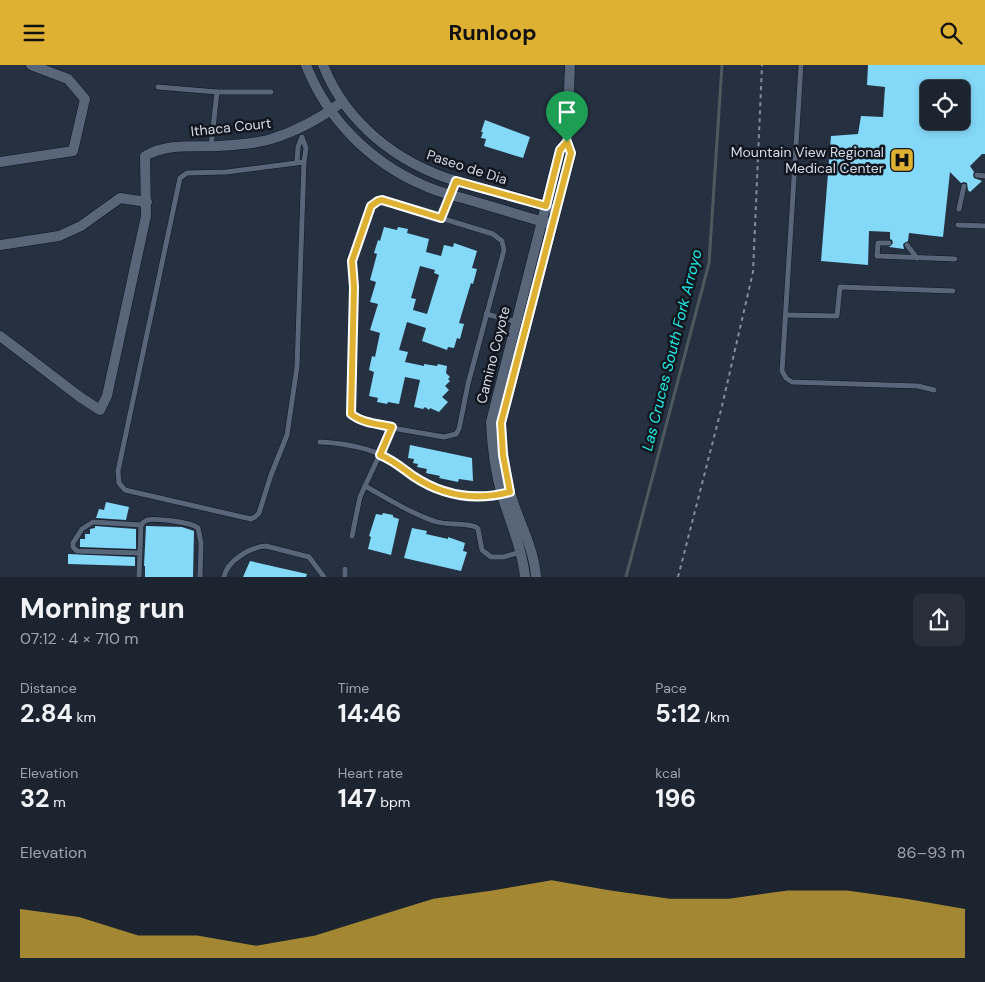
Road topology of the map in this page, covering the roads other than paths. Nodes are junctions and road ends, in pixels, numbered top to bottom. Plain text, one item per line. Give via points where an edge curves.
1 (31, 65) edge
2 (306, 65) edge
3 (322, 65) edge
4 (570, 65) edge
5 (801, 65) edge
6 (158, 87) dead end
7 (218, 92) junction
8 (271, 92) dead end
9 (342, 101) junction
10 (331, 111) junction
11 (301, 132) junction
12 (567, 142) junction
13 (211, 146) junction
14 (0, 162) edge
15 (304, 162) junction
16 (297, 163) junction
17 (977, 175) dead end
18 (985, 177) edge
19 (456, 181) junction
20 (964, 186) dead end
21 (450, 194) junction
22 (147, 202) junction
23 (546, 206) junction
24 (959, 209) dead end
25 (556, 210) junction
26 (441, 218) junction
27 (541, 222) junction
28 (553, 225) junction
29 (958, 225) dead end
30 (985, 226) edge
31 (889, 243) dead end
32 (0, 245) edge
33 (907, 245) dead end
34 (917, 258) junction
35 (955, 259) dead end
36 (953, 291) dead end
37 (486, 315) junction
38 (786, 315) junction
39 (516, 322) junction
40 (527, 325) junction
41 (0, 336) edge
42 (934, 390) dead end
43 (392, 427) junction
44 (320, 442) dead end
45 (380, 455) junction
46 (364, 486) junction
47 (506, 493) junction
48 (140, 525) junction
49 (352, 536) dead end
50 (526, 550) junction
51 (139, 553) junction
52 (345, 569) dead end
53 (139, 577) edge
54 (200, 577) edge
55 (224, 577) edge
56 (324, 577) edge
57 (345, 577) edge
58 (525, 577) edge
59 (536, 577) edge

1 - 14 street via 68,79 85,99 72,151
2 - 10 street
3 - 9 street, Paseo de Dia
4 - 12 street, Camino Coyote
5 - 38 lane
6 - 7 lane
7 - 8 lane
7 - 13 lane
9 - 10 street, Ithaca Court
9 - 19 street, Paseo de Dia via 367,130 398,155 427,171
10 - 11 street, Ithaca Court
10 - 21 street via 356,141 382,162 419,184
11 - 13 street, Ithaca Court via 269,140
11 - 15 lane via 306,148
11 - 16 lane
12 - 23 street, Camino Coyote via 560,150
12 - 25 street, Camino Coyote via 571,153
13 - 22 street, Ithaca Court via 168,147 146,157
15 - 16 lane
15 - 16 lane via 297,367 287,435 259,513 251,519 125,490 119,483 118,471 180,178 186,173 226,172
17 - 18 lane
19 - 21 lane
19 - 23 street, Paseo de Dia
20 - 24 lane
21 - 26 lane
21 - 27 street
22 - 32 street via 120,197 81,227 58,235
22 - 41 street via 116,361 100,410
23 - 25 street, Paseo de Dia
23 - 27 street, Camino Coyote
25 - 28 street, Camino Coyote
26 - 37 lane via 493,234 502,241 504,250
26 - 43 lane via 378,201 371,206 352,261 350,411 356,418
27 - 28 street
27 - 39 street, Camino Coyote
28 - 40 street, Camino Coyote
29 - 30 lane
31 - 34 lane via 878,243 877,256
33 - 34 lane
34 - 35 lane
36 - 38 lane via 840,287 837,316
37 - 39 lane
37 - 43 lane via 456,434 444,437
38 - 42 lane via 782,371 792,382 918,386
39 - 40 lane
39 - 47 street, Camino Coyote via 491,422 493,458
40 - 47 street, Camino Coyote via 501,423
43 - 45 lane
44 - 45 lane via 352,445
45 - 46 lane
45 - 47 lane via 445,492 465,497
46 - 49 lane
46 - 50 lane via 435,522 476,527 482,550 491,557
47 - 50 street, Camino Coyote
48 - 51 lane
48 - 51 lane via 93,522 82,529 73,543 77,551
48 - 54 lane via 152,519 195,525 200,538
50 - 58 street, Camino Coyote
50 - 59 street, Camino Coyote
51 - 53 lane
52 - 57 lane
55 - 56 lane via 233,561 260,547 309,557

